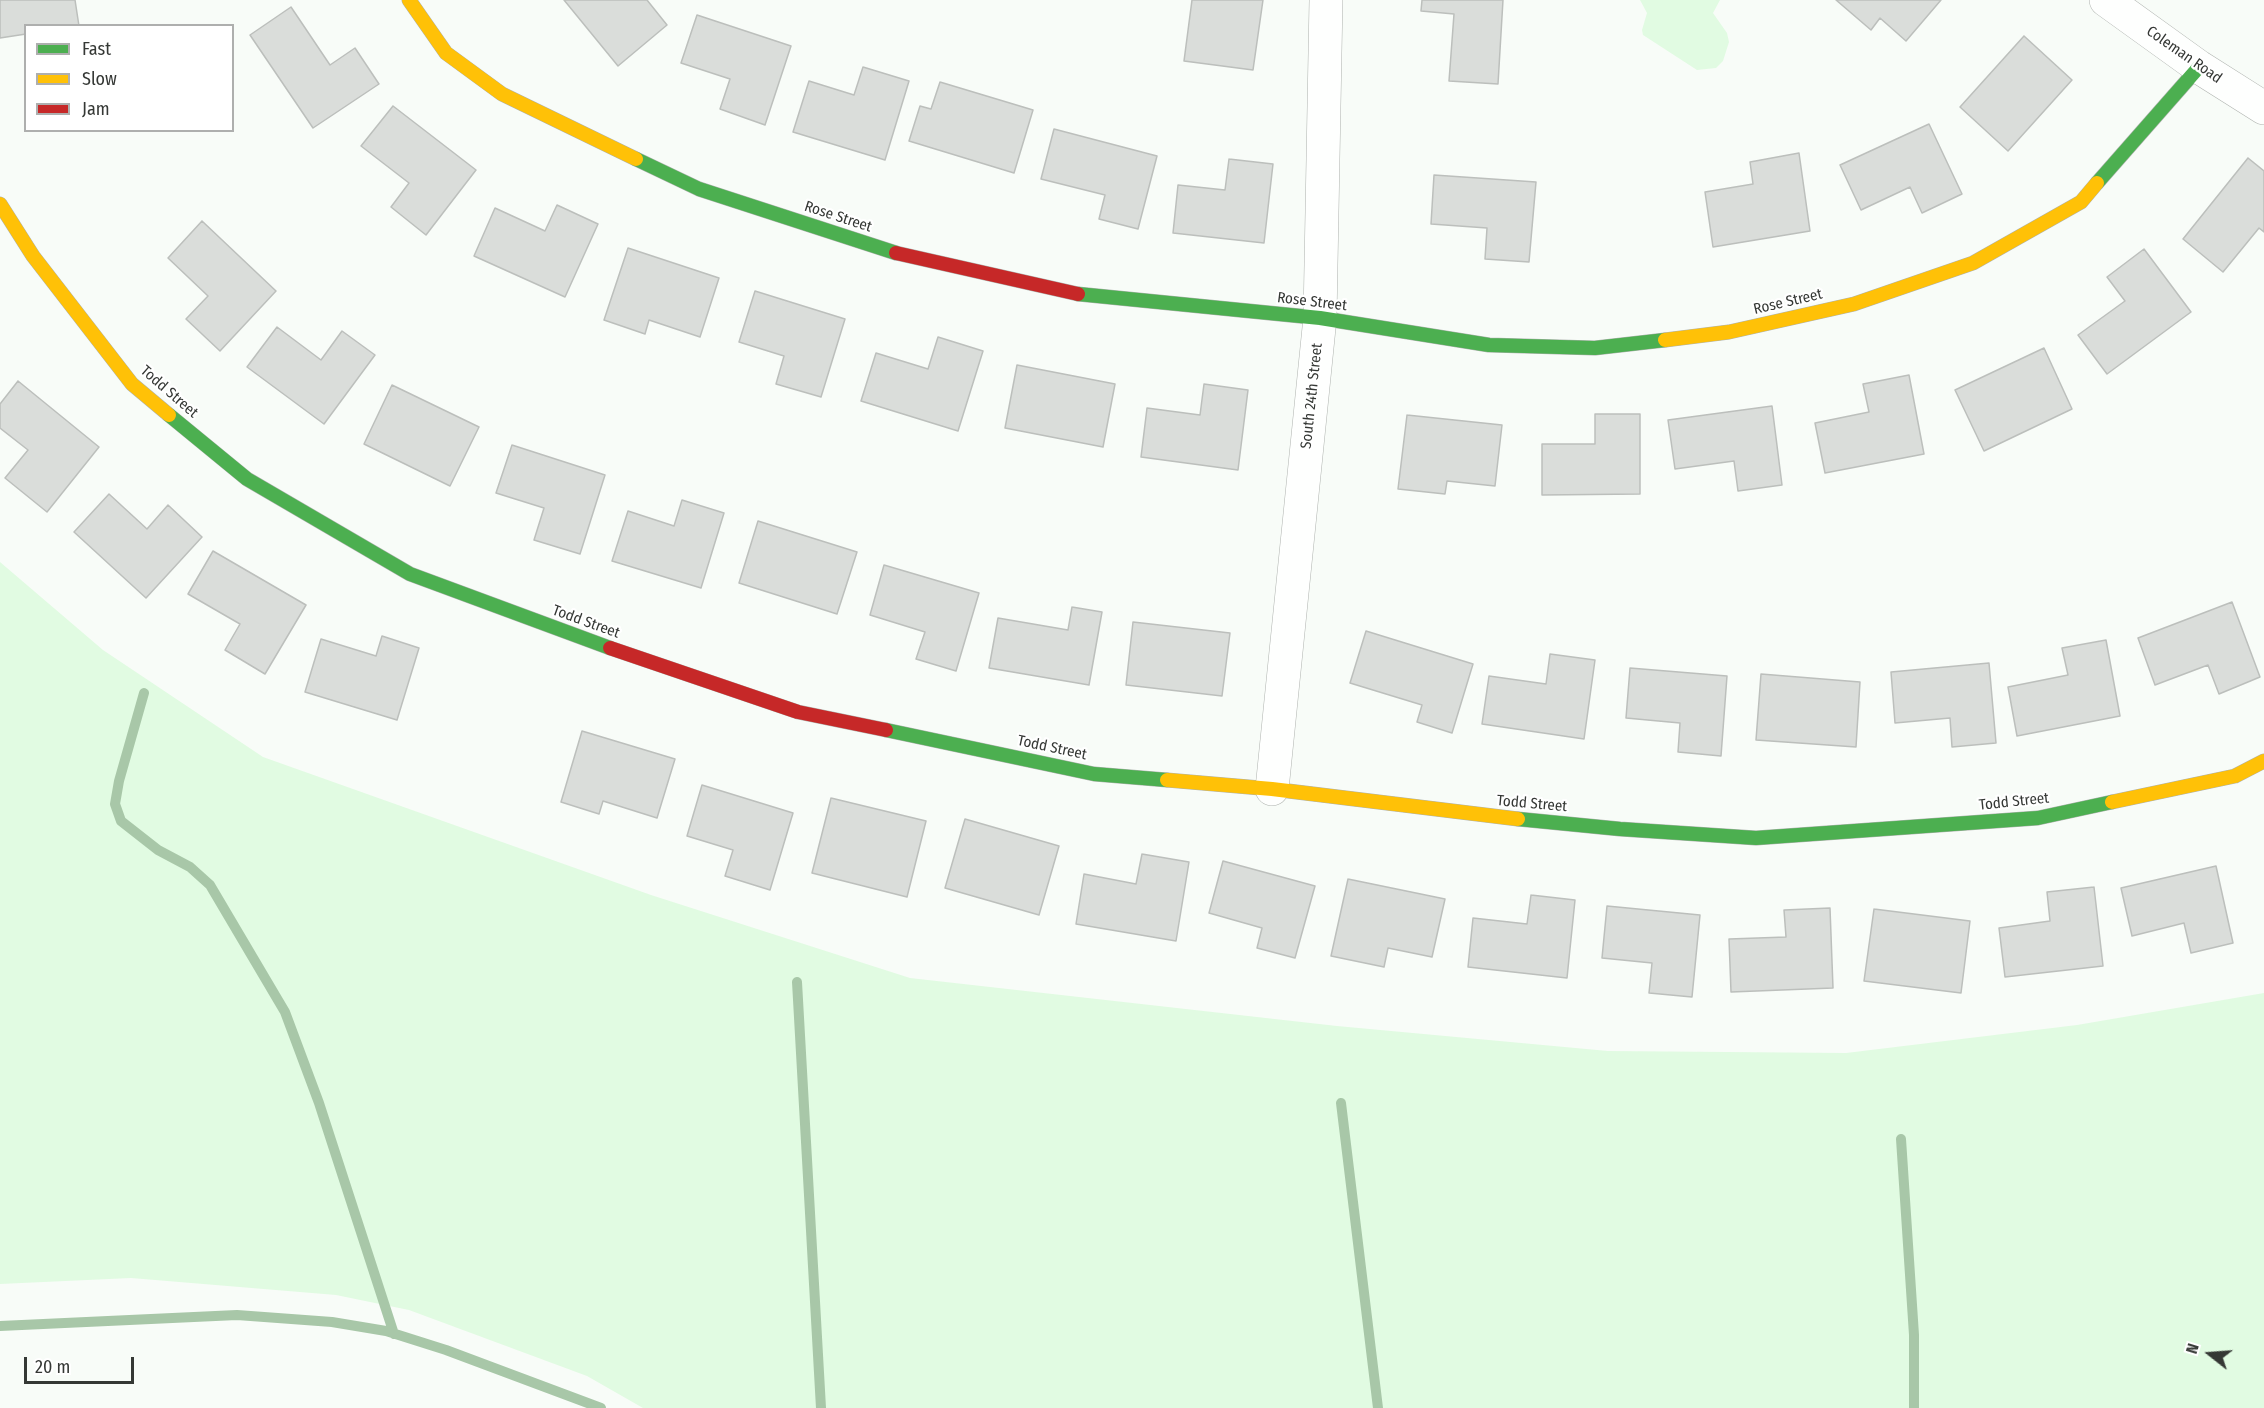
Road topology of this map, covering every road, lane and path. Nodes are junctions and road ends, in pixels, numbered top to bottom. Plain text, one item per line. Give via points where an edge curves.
1 (409, 0) edge
2 (1326, 0) edge
3 (2106, 0) edge
4 (2199, 67) junction
5 (2264, 108) edge
6 (0, 204) edge
7 (1320, 318) junction
8 (2264, 760) edge
9 (1272, 789) junction

1 - 7 street, Rose Street via 447,53 502,94 699,189 901,255 1081,294
2 - 7 street, South 24th Street
3 - 4 street, Coleman Road
4 - 5 street, Coleman Road
4 - 7 street, Rose Street via 2081,202 1973,263 1854,304 1730,332 1595,348 1489,345
6 - 9 street, Todd Street via 33,256 132,384 247,479 410,574 600,645 798,712 1094,774
7 - 9 street, South 24th Street
8 - 9 street, Todd Street via 2235,776 2038,818 1756,838 1462,814

